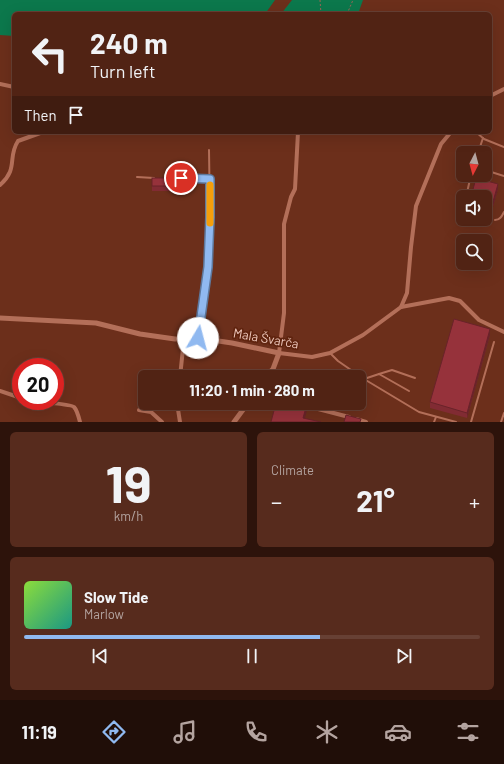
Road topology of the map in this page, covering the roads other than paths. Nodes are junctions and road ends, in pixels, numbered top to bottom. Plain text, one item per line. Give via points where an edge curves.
1 (0, 84) edge
2 (12, 87) edge
3 (504, 89) edge
4 (492, 95) edge
5 (37, 134) edge
6 (298, 134) edge
7 (450, 134) edge
8 (478, 134) edge
9 (483, 138) junction
10 (480, 146) edge
11 (504, 147) edge
12 (209, 150) dead end
13 (492, 172) edge
14 (504, 176) edge
15 (138, 178) dead end
16 (159, 178) edge
17 (174, 178) edge
18 (210, 179) junction
19 (0, 185) edge
20 (504, 212) edge
21 (495, 220) dead end
22 (401, 308) junction
23 (0, 318) edge
24 (504, 332) edge
25 (198, 338) junction
26 (184, 339) junction
27 (494, 342) dead end
28 (279, 353) junction
29 (330, 353) junction
30 (181, 370) edge
31 (272, 370) edge
32 (351, 370) edge
33 (379, 374) junction
34 (366, 378) edge
35 (415, 378) dead end
36 (366, 380) edge
37 (0, 391) edge
38 (409, 391) dead end
39 (12, 395) edge
40 (64, 405) edge
41 (139, 410) dead end
42 (178, 410) edge
43 (243, 410) edge
44 (321, 410) edge
45 (504, 413) edge
46 (436, 417) junction
47 (80, 422) edge
48 (162, 422) edge
49 (180, 422) edge
50 (234, 422) edge
51 (366, 422) edge
52 (434, 422) edge
53 (456, 422) edge
54 (471, 422) edge
55 (501, 422) edge

1 - 2 street
3 - 4 street
5 - 19 street via 18,141 14,148 13,165 9,175
6 - 28 street via 295,188 284,224 284,313
7 - 22 street via 441,144 416,206 407,293
8 - 9 lane
9 - 10 lane
9 - 11 lane
12 - 18 lane
13 - 14 lane
15 - 16 lane
17 - 18 lane
18 - 25 lane via 208,267
20 - 21 lane
22 - 24 street, Mala Švarča via 449,298 460,301 479,320
22 - 29 street, Mala Švarča via 363,335
23 - 26 street, Mala Švarča via 96,322 140,334
25 - 26 street, Mala Švarča
25 - 28 street, Mala Švarča
26 - 30 street
27 - 54 lane
28 - 29 street, Mala Švarča via 312,356
28 - 31 street
29 - 32 lane
33 - 34 lane
33 - 35 lane via 392,370
33 - 38 lane
36 - 46 lane via 419,412
37 - 39 street
40 - 47 street via 71,405 75,409
41 - 48 street via 151,412
42 - 49 street
43 - 50 street
44 - 51 street
45 - 55 lane
46 - 52 lane
46 - 53 lane

